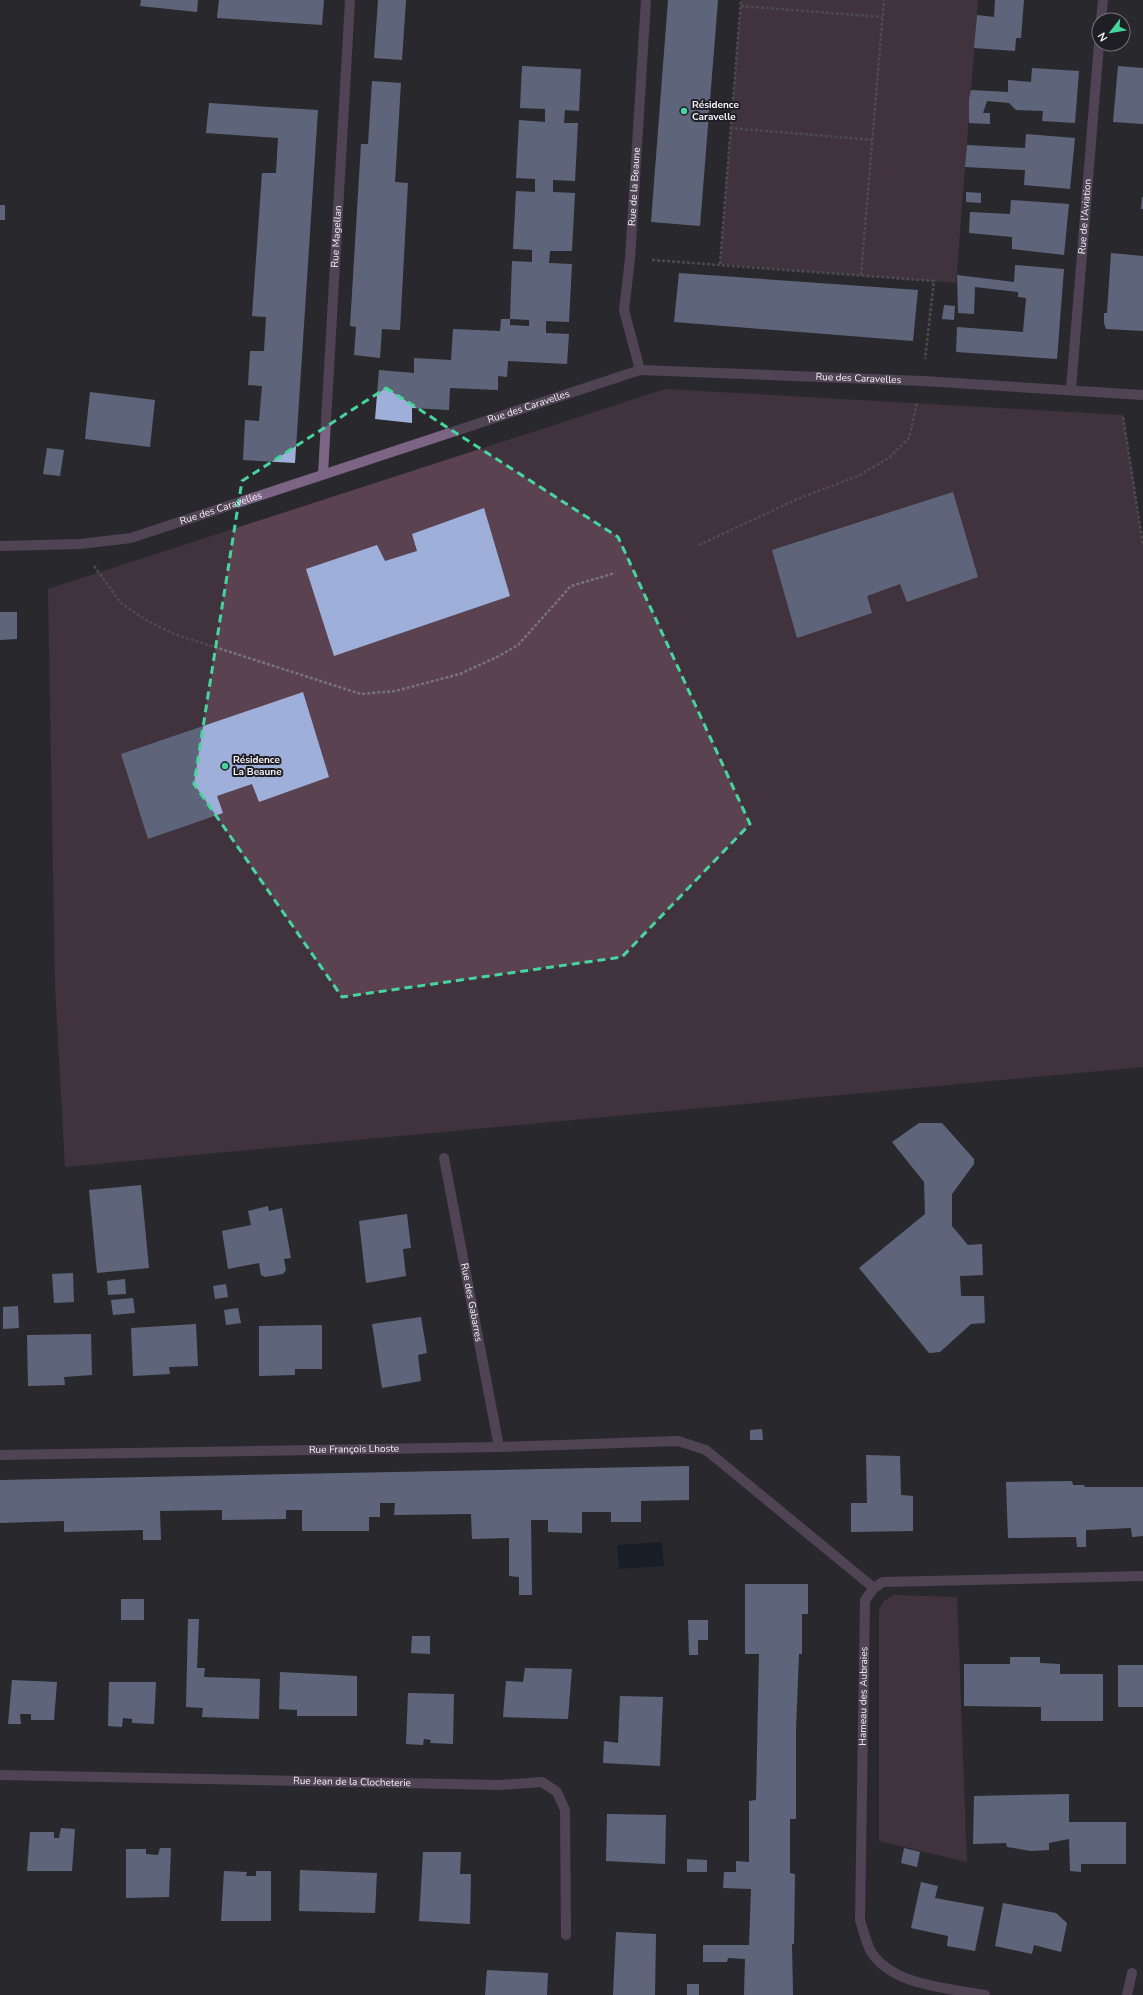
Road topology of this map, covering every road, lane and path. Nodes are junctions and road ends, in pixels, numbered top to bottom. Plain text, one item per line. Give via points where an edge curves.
1 (350, 0) edge
2 (646, 0) edge
3 (741, 0) edge
4 (884, 0) edge
5 (1103, 0) edge
6 (740, 6) junction
7 (1102, 12) edge
8 (882, 17) junction
9 (1098, 52) edge
10 (730, 128) junction
11 (873, 140) junction
12 (630, 259) junction
13 (720, 264) junction
14 (861, 275) junction
15 (640, 370) junction
16 (923, 381) junction
17 (1072, 389) junction
18 (1120, 393) junction
19 (1143, 395) edge
20 (323, 474) junction
21 (80, 544) junction
22 (699, 545) dead end
23 (1143, 545) edge
24 (0, 546) edge
25 (615, 573) dead end
26 (444, 1158) dead end
27 (500, 1447) junction
28 (0, 1455) edge
29 (1143, 1576) edge
30 (874, 1588) junction
31 (0, 1775) edge
32 (566, 1935) dead end
33 (1132, 1973) dead end
34 (985, 1995) edge
35 (1127, 1995) edge

1 - 20 street, Rue Magellan
2 - 12 street, Rue de la Beaune
3 - 6 path
4 - 8 path
5 - 7 street
6 - 8 path
6 - 10 path
8 - 11 path
9 - 17 street, Rue de l'Aviation
10 - 11 path
10 - 13 path
11 - 14 path
12 - 13 path
12 - 15 street, Rue de la Beaune via 624,310
13 - 14 path
14 - 16 path via 934,281
15 - 16 street, Rue des Caravelles
15 - 20 street, Rue des Caravelles
16 - 17 street, Rue des Caravelles
16 - 22 path via 909,438 889,458 858,476 795,500
17 - 18 street, Rue des Caravelles
18 - 19 street, Rue des Caravelles
18 - 23 path
20 - 21 street, Rue des Caravelles via 131,538
21 - 24 street, Rue des Caravelles
21 - 25 path via 121,603 144,619 174,634 361,694 395,691 460,674 500,656 518,645 571,586
26 - 27 street, Rue des Gabarres
27 - 28 street, Rue François Lhoste
27 - 30 street, Rue François Lhoste via 678,1441 706,1450
29 - 30 street via 883,1582
30 - 34 street, Hameau des Aubraies via 865,1600 864,1611 860,1920 871,1950 888,1970 908,1980
31 - 32 street, Rue Jean de la Clocheterie via 500,1785 542,1782 557,1792 565,1810
33 - 35 street

